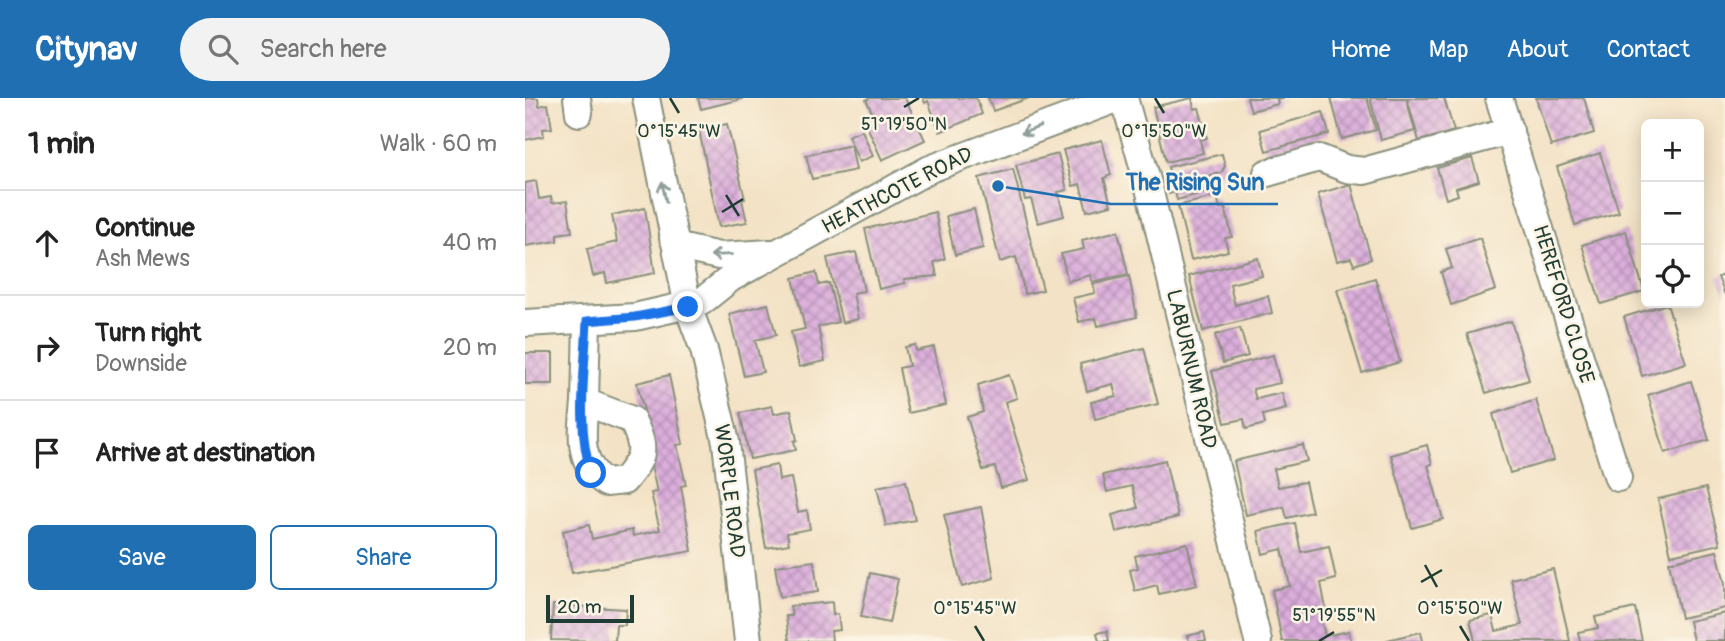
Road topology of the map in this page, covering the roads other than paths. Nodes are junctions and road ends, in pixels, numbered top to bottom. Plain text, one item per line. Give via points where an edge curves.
1 (646, 98) edge
2 (1499, 98) edge
3 (1114, 99) edge
4 (1510, 131) junction
5 (1267, 173) dead end
6 (673, 238) junction
7 (776, 253) junction
8 (688, 307) junction
9 (587, 321) junction
10 (525, 323) edge
11 (585, 402) dead end
12 (1618, 478) dead end
13 (748, 641) edge
14 (1258, 641) edge

6 -> 1 street, WORPLE ROAD
2 - 4 street, HEREFORD CLOSE
3 -> 7 street, HEATHCOTE ROAD via 930,169
3 - 14 street, LABURNUM ROAD via 1148,184
4 - 5 street via 1364,171 1319,158
4 - 12 street, HEREFORD CLOSE
7 -> 6 street via 703,255 679,247
6 - 8 street, WORPLE ROAD
7 - 8 street, HEATHCOTE ROAD
8 - 9 street
8 - 13 street, WORPLE ROAD via 704,350 726,442
9 - 10 street
9 - 11 street

